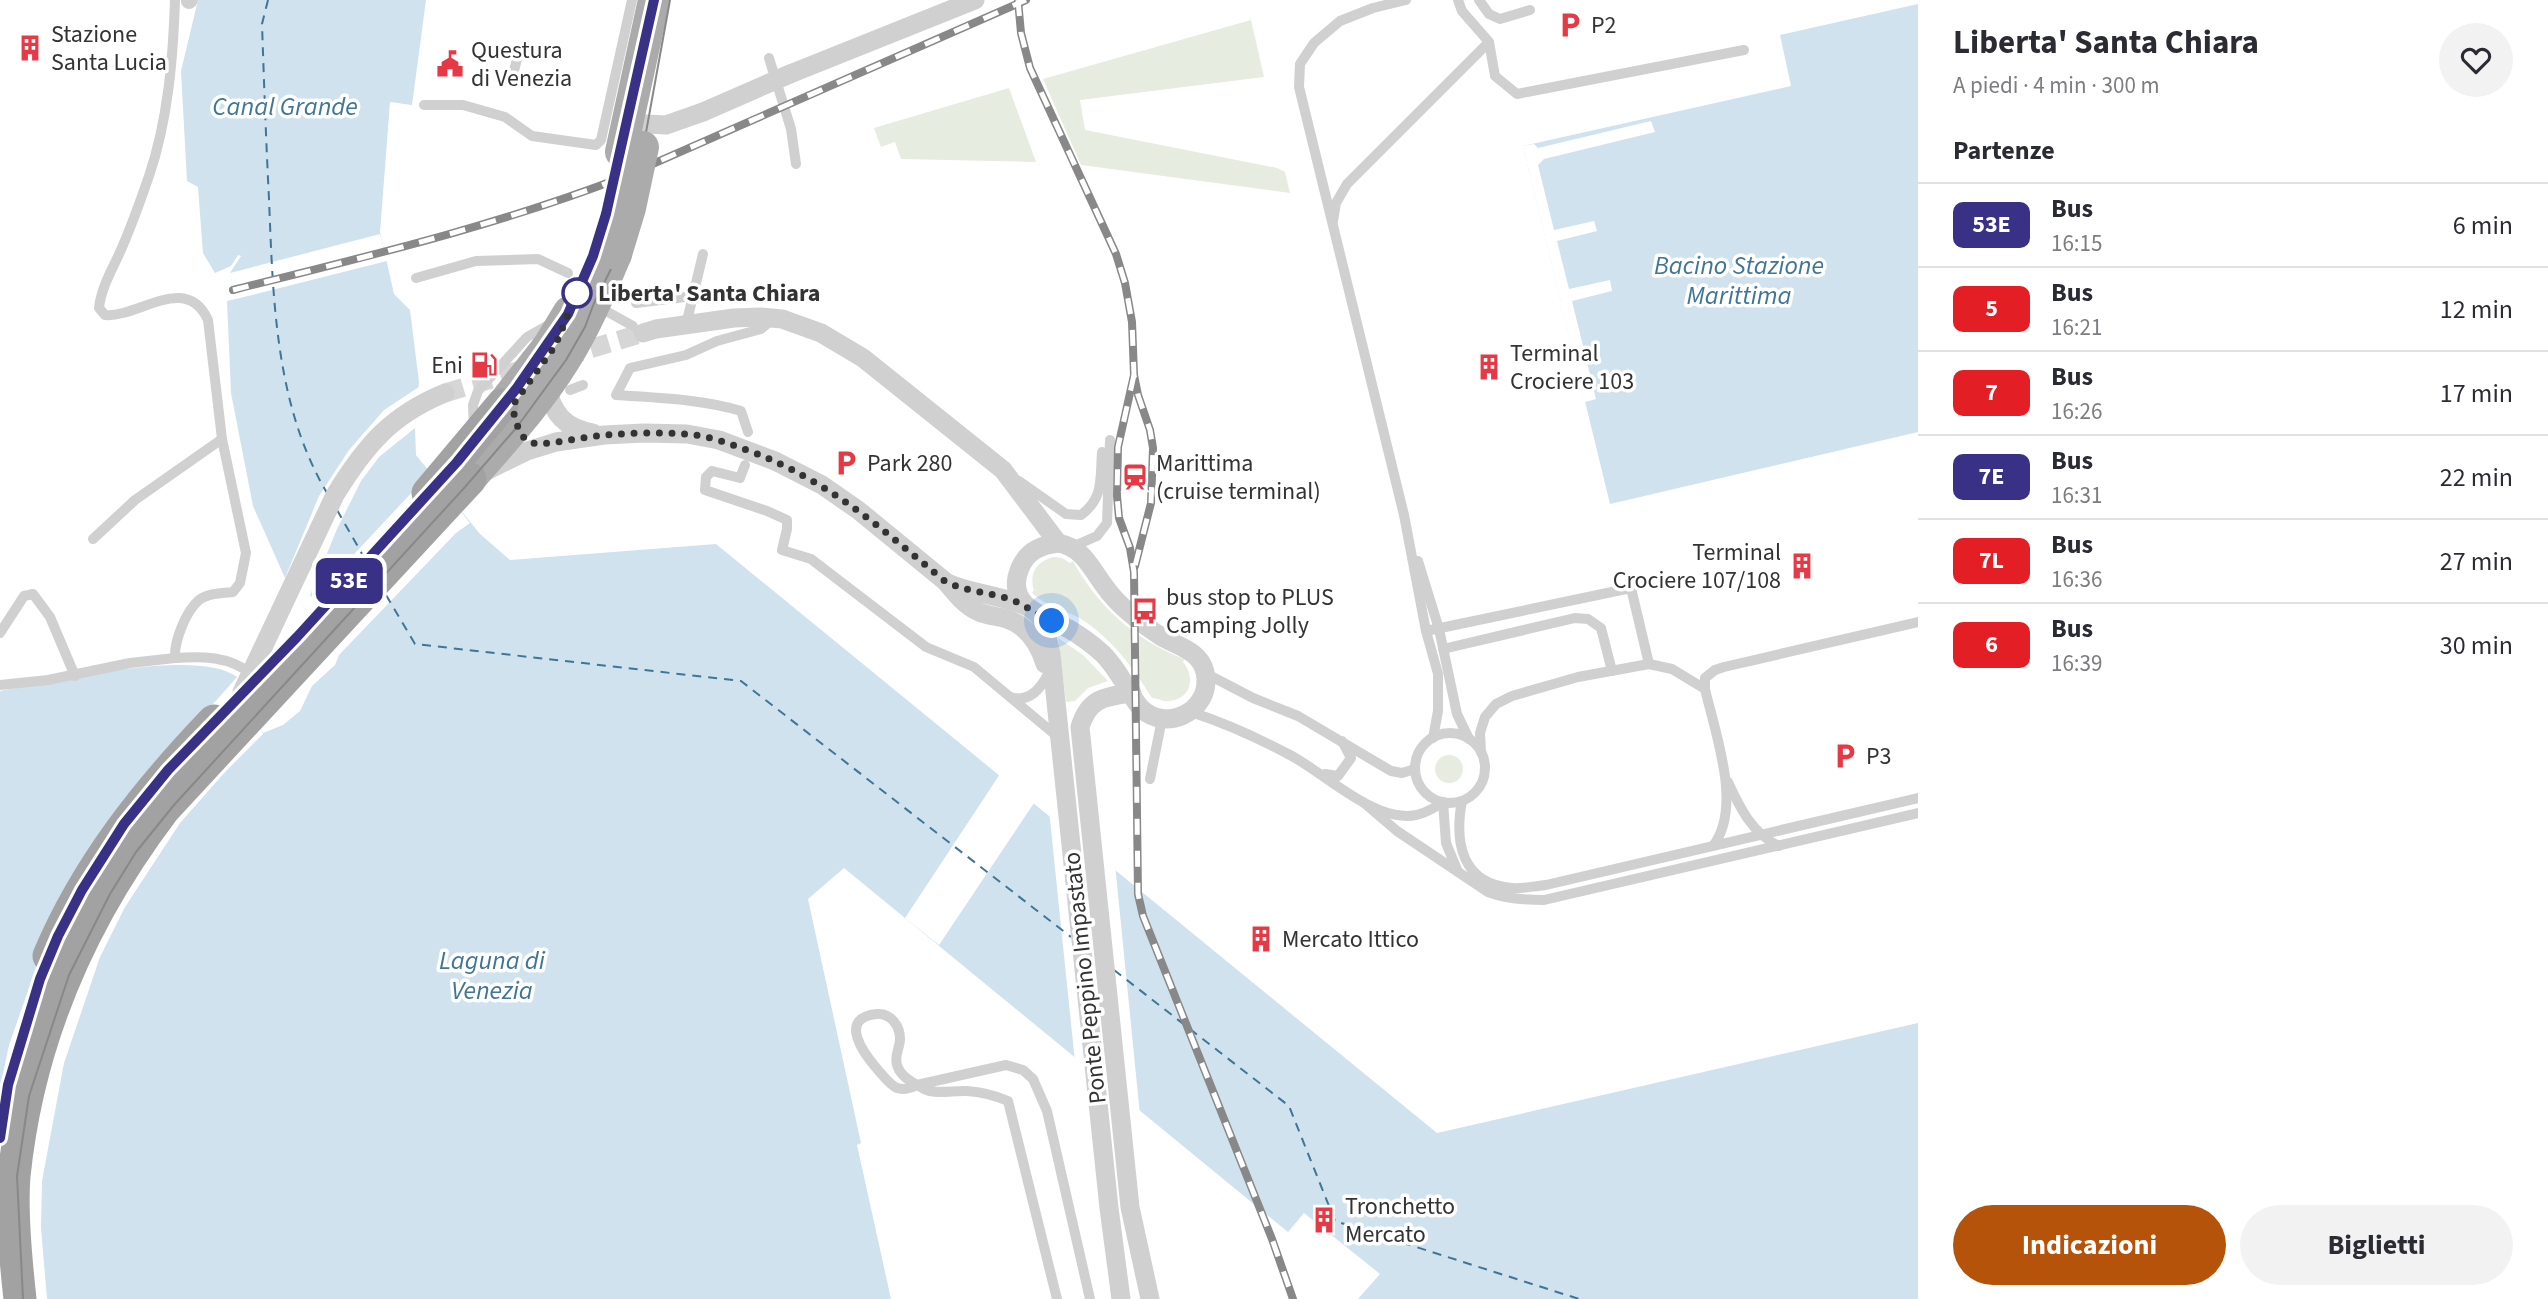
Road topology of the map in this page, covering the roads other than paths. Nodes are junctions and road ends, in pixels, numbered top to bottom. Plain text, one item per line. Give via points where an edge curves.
1 (185, 0) edge
2 (632, 0) edge
3 (654, 0) edge
4 (674, 0) edge
5 (975, 0) edge
6 (1406, 0) edge
7 (1458, 0) edge
8 (1479, 0) edge
9 (1530, 10) dead end
10 (1489, 42) junction
11 (1744, 50) dead end
12 (519, 51) dead end
13 (769, 58) dead end
14 (514, 71) dead end
15 (424, 105) dead end
16 (635, 137) junction
17 (796, 164) dead end
18 (1332, 228) junction
19 (703, 254) dead end
20 (592, 261) junction
21 (416, 278) dead end
22 (693, 296) junction
23 (636, 303) dead end
24 (581, 309) junction
25 (774, 318) junction
26 (685, 327) junction
27 (637, 335) joint
28 (583, 385) dead end
29 (558, 388) junction
30 (444, 398) tunnel mouth
31 (509, 415) junction
32 (748, 432) dead end
33 (604, 435) junction
34 (475, 436) junction
35 (222, 439) junction
36 (1110, 440) dead end
37 (551, 443) junction
38 (1102, 452) dead end
39 (745, 465) dead end
40 (1003, 470) junction
41 (461, 479) junction
42 (1404, 515) junction
43 (93, 539) dead end
44 (1065, 545) junction
45 (1019, 569) junction
46 (946, 582) junction
47 (978, 590) junction
48 (1032, 611) junction
49 (1918, 622) edge
50 (1439, 629) junction
51 (1426, 631) junction
52 (298, 632) junction
53 (0, 633) edge
54 (1443, 649) junction
55 (175, 657) junction
56 (1649, 664) junction
57 (1612, 671) junction
58 (1205, 673) junction
59 (75, 676) junction
60 (1051, 680) junction
61 (0, 685) edge
62 (1704, 689) junction
63 (250, 691) junction
64 (1132, 693) junction
65 (1010, 697) junction
66 (1191, 712) junction
67 (1162, 719) junction
68 (1433, 738) junction
69 (1469, 738) junction
70 (1342, 741) junction
71 (1059, 742) junction
72 (1481, 752) junction
73 (1415, 769) junction
74 (1321, 774) junction
75 (1724, 775) junction
76 (1150, 779) dead end
77 (1918, 798) edge
78 (1462, 801) junction
79 (1363, 802) junction
80 (1443, 802) junction
81 (1918, 813) edge
82 (1761, 835) junction
83 (1713, 846) junction
84 (1779, 846) junction
85 (1460, 875) junction
86 (917, 1085) junction
87 (0, 1137) edge
88 (20, 1299) edge
89 (1057, 1299) edge
90 (1090, 1299) edge
91 (1121, 1299) edge
92 (1150, 1299) edge

1 - 35 lane via 150,174 99,308 105,315 115,316 169,297 193,302 204,313
2 - 15 lane via 601,140 596,145 532,135 505,115 463,106
3 - 16 main road
4 - 16 main road
5 - 16 street, bridge
6 - 18 lane via 1340,21 1314,43 1300,64 1299,87
7 - 10 lane
8 - 9 lane via 1489,14 1500,19
10 - 11 lane via 1495,76 1517,94
10 - 18 lane via 1347,184 1336,203
12 - 14 lane
13 - 17 lane via 792,129
16 - 20 main road
18 - 42 lane
19 - 22 lane
20 - 21 lane via 476,261
20 - 24 main road
22 - 23 lane
22 - 26 lane
24 - 27 lane
24 - 29 main road
24 - 31 main road via 548,345
24 - 34 lane via 527,337 478,391 473,405
25 - 26 street via 734,318
25 - 32 lane via 761,329 686,355 630,368 616,396 681,400 741,411
25 - 40 street via 803,325 841,343
26 - 27 street
28 - 29 lane
29 - 31 main road
29 - 33 street via 552,405 561,420 579,430
30 - 52 street via 418,404 388,425 365,449 335,495
31 - 34 highway
31 - 37 street via 523,438 531,443
31 - 41 main road
33 - 37 street
33 - 46 street via 687,434 719,440 775,461 847,501
34 - 41 highway
35 - 43 lane via 135,500
35 - 55 lane via 246,553 240,583 233,592 199,600 177,635
36 - 44 lane via 1107,523 1097,536
37 - 41 street
38 - 40 lane via 1096,502 1081,515 1066,514
39 - 65 lane via 740,478 712,471 706,477 705,490 787,520 782,550 811,559 926,647 974,667
40 - 44 street
41 - 52 highway
42 - 50 lane
42 - 51 lane
44 - 45 street via 1047,544 1034,550
44 - 58 street via 1084,556 1120,605 1150,629 1191,651
45 - 47 street
45 - 48 street, Ponte Peppino Impastato via 1017,587
46 - 47 street
46 - 60 street via 972,608 1015,622 1028,632
47 - 48 street
48 - 60 street, Ponte Peppino Impastato via 1044,624
48 - 64 street via 1087,640 1112,664
49 - 62 lane via 1719,668 1705,678
50 - 51 lane
50 - 54 lane
50 - 56 lane via 1631,588
51 - 68 lane via 1438,674
52 - 63 highway
52 - 63 street
53 - 59 lane via 24,596 33,594 50,617
54 - 57 lane via 1575,618 1588,619 1601,628
54 - 69 lane via 1457,714
55 - 59 lane
55 - 63 lane via 203,656 241,666
56 - 57 lane
56 - 62 lane via 1672,668
57 - 72 lane via 1503,700 1482,724
58 - 66 street via 1205,692
58 - 70 lane
59 - 61 lane
60 - 65 lane via 1030,696
60 - 71 street, Ponte Peppino Impastato
62 - 75 lane
63 - 87 highway via 148,793 82,890 40,979 8,1085
63 - 88 highway via 130,854 76,949 53,1005 26,1095 14,1178
64 - 67 street via 1144,711
64 - 92 street, Ponte Peppino Impastato via 1106,697 1089,708 1080,727 1130,1207
65 - 71 lane
66 - 67 street
66 - 74 lane via 1263,741
67 - 76 lane
68 - 69 lane via 1451,733
68 - 73 lane via 1418,754
69 - 72 lane
70 - 73 lane via 1391,771
70 - 74 lane via 1351,758 1338,776
71 - 91 street, Ponte Peppino Impastato
72 - 78 lane via 1483,781
73 - 80 lane via 1423,791
74 - 79 lane
75 - 82 lane via 1739,806
75 - 83 lane via 1724,824
77 - 82 lane
78 - 80 lane
78 - 83 lane via 1458,828 1465,858 1477,876 1498,886 1546,885
79 - 80 lane via 1408,817
79 - 85 lane
80 - 85 lane via 1446,843
81 - 84 lane
82 - 83 lane
82 - 84 lane
84 - 85 lane via 1544,900 1499,897
86 - 86 lane via 898,1068 900,1034 891,1018 876,1014 858,1024 857,1040 887,1080 902,1090
86 - 89 lane via 929,1092 988,1093 1009,1101
86 - 90 lane via 1006,1065 1033,1079 1047,1111

